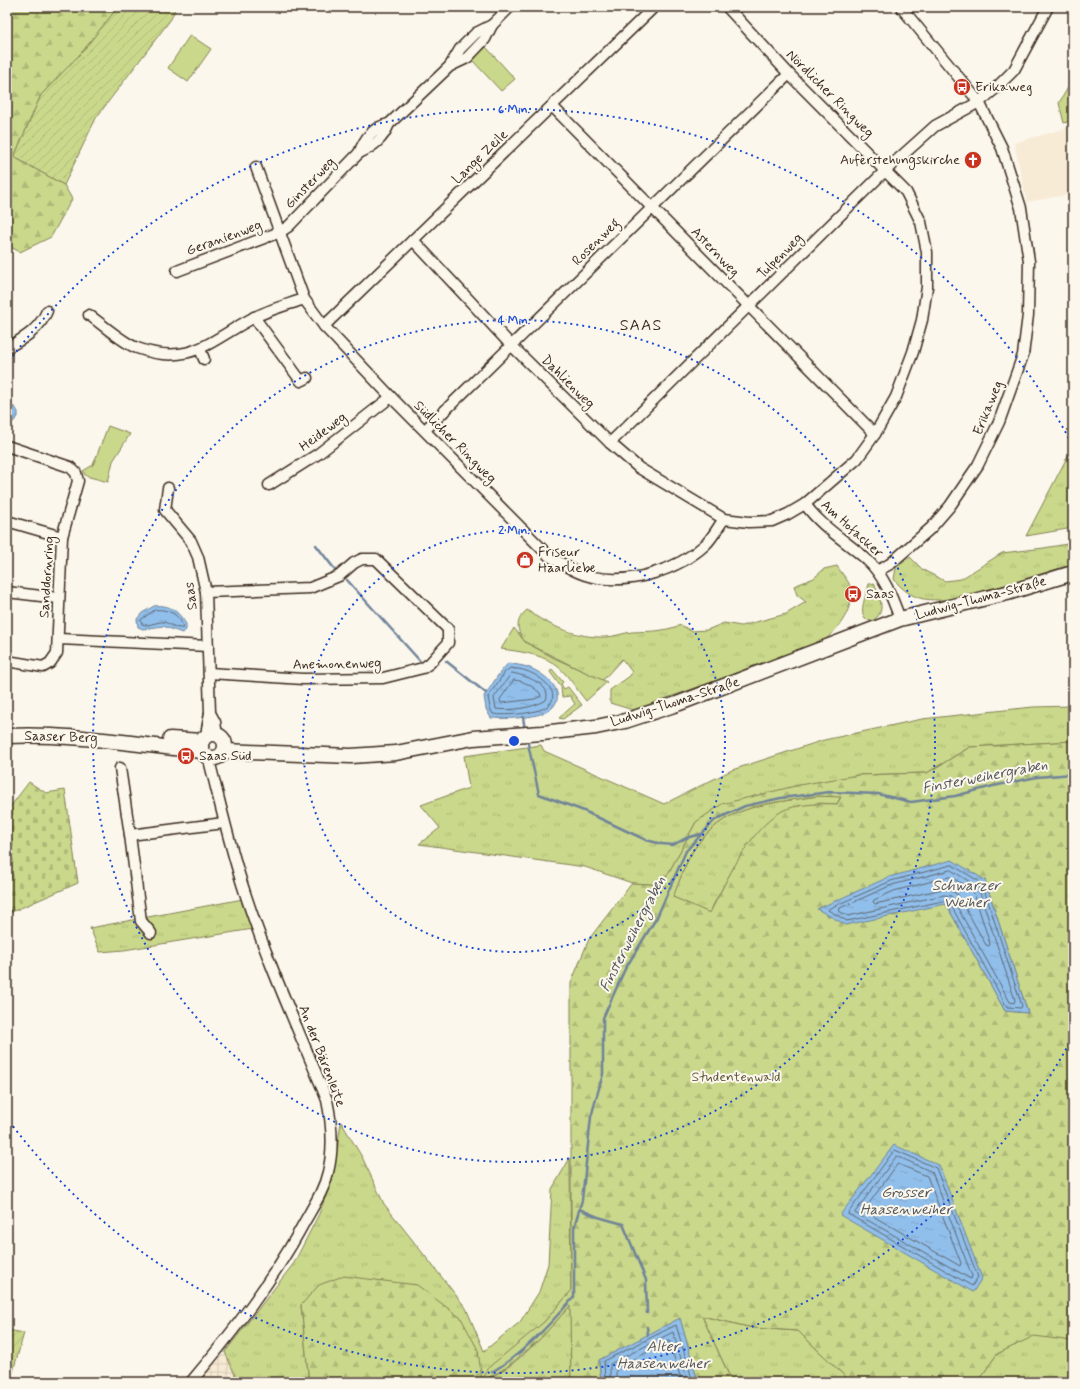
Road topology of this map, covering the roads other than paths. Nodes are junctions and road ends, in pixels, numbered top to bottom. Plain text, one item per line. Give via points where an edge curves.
1 (510, 7) edge
2 (654, 7) edge
3 (727, 7) edge
4 (900, 7) edge
5 (1048, 7) edge
6 (790, 74) junction
7 (979, 102) junction
8 (552, 106) junction
9 (256, 167) dead end
10 (886, 170) junction
11 (651, 207) junction
12 (280, 232) junction
13 (413, 240) junction
14 (177, 270) dead end
15 (304, 299) junction
16 (748, 307) junction
17 (47, 311) dead end
18 (89, 316) dead end
19 (254, 317) junction
20 (324, 326) junction
21 (511, 345) junction
22 (7, 348) edge
23 (307, 378) dead end
24 (391, 397) junction
25 (424, 430) junction
26 (875, 434) junction
27 (610, 443) junction
28 (7, 446) edge
29 (269, 484) dead end
30 (168, 488) dead end
31 (805, 504) junction
32 (724, 519) junction
33 (7, 521) edge
34 (62, 537) junction
35 (878, 571) junction
36 (1073, 573) edge
37 (7, 592) edge
38 (206, 592) junction
39 (58, 598) junction
40 (900, 619) junction
41 (59, 639) junction
42 (208, 646) junction
43 (7, 661) edge
44 (209, 672) junction
45 (7, 736) edge
46 (212, 745) junction
47 (120, 768) dead end
48 (224, 823) junction
49 (130, 835) junction
50 (151, 933) dead end
51 (191, 1382) edge

1 - 12 street, Ginsterweg via 492,25 476,33 460,49 450,66 389,124 374,129 364,140 359,152 289,226
2 - 8 street, Lange Zeile
3 - 6 street, Nördlicher Ringweg
4 - 7 street, Erikaweg
5 - 7 street, Tulpenweg via 1014,70
6 - 10 street, Nördlicher Ringweg
6 - 11 street, Rosenweg
7 - 10 street, Tulpenweg via 935,126
7 - 35 street, Erikaweg via 1002,148 1021,208 1029,261 1028,315 1023,355 999,422 978,465 950,506 931,528 890,564
8 - 11 street, Asternweg
8 - 13 street, Lange Zeile
9 - 12 street, Südlicher Ringweg
10 - 16 street, Tulpenweg
10 - 26 street, Nördlicher Ringweg via 906,192 921,222 927,252 927,287 922,320 913,352 896,397
11 - 16 street, Asternweg
11 - 21 street, Rosenweg
12 - 14 street, Geranienweg
12 - 15 street, Südlicher Ringweg
13 - 20 street, Lange Zeile
13 - 21 street, Dahlienweg
15 - 19 street
15 - 20 street, Südlicher Ringweg
16 - 26 street, Asternweg
16 - 27 street, Tulpenweg
17 - 22 street via 44,320 30,335
18 - 19 street via 139,348 163,355 202,354
19 - 23 street via 301,381
20 - 24 street, Südlicher Ringweg
21 - 25 street, Rosenweg
21 - 27 street, Dahlienweg
24 - 25 street, Südlicher Ringweg
24 - 29 street, Heideweg via 318,454
25 - 32 street, Südlicher Ringweg via 549,556 573,570 592,577 616,580 663,569 686,558 706,543
26 - 31 street, Nördlicher Ringweg via 857,459
27 - 32 street, Dahlienweg via 639,468
28 - 34 street, Sanddornring via 70,467 76,473 78,481
30 - 38 street, Saas via 165,510 191,541 198,557
31 - 32 street, Nördlicher Ringweg via 772,521
31 - 35 street, Am Hofacker via 843,542
33 - 34 street
34 - 39 street, Sanddornring
35 - 40 street, Am Hofacker via 890,591
36 - 40 street, Ludwig-Thoma-Straße
37 - 39 street
38 - 42 street, Saas
38 - 44 street, Anemonenweg via 310,588 339,576 362,559 376,559 448,629 448,643 430,663 423,668 383,678 304,679
39 - 41 street, Sanddornring
40 - 46 street, Ludwig-Thoma-Straße via 677,704 625,721 596,727 473,738 396,752 351,756 247,753
41 - 42 street
41 - 43 street, Sanddornring via 57,653 50,663 43,667
42 - 44 street, Saas
44 - 46 street, Saas via 210,713 215,722
45 - 46 street, Saaser Berg via 32,734 114,740 131,744
46 - 48 street, An der Bärenleite via 210,764
47 - 49 street
48 - 49 street
48 - 51 street, An der Bärenleite via 264,946 326,1100 331,1119 332,1144 328,1174 322,1191 296,1239 222,1345
49 - 50 street via 141,921

